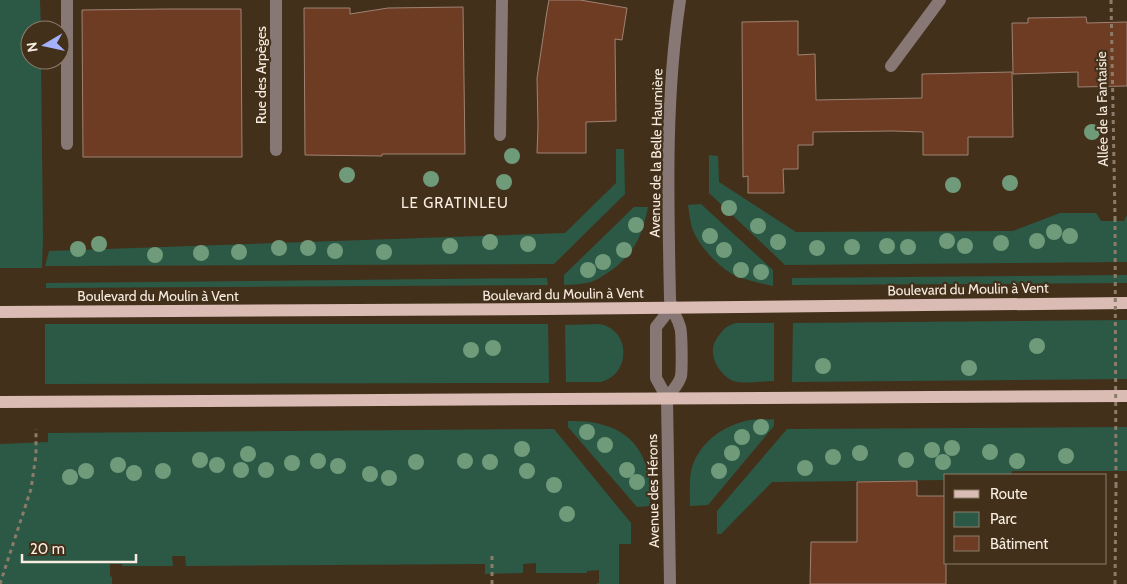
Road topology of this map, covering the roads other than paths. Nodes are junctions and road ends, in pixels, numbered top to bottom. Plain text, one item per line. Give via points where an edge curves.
1 (67, 0) edge
2 (276, 0) edge
3 (502, 0) edge
4 (680, 0) edge
5 (940, 0) edge
6 (891, 66) dead end
7 (500, 135) dead end
8 (67, 144) dead end
9 (276, 150) dead end
10 (1127, 303) edge
11 (671, 308) junction
12 (0, 312) edge
13 (1127, 396) edge
14 (667, 398) junction
15 (0, 402) edge
16 (670, 584) edge

1 - 8 street
2 - 9 street, Rue des Arpèges
3 - 7 street
4 - 11 street, Avenue de la Belle Haumière via 669,112
5 - 6 street
10 - 11 main road, Boulevard du Moulin à Vent
11 - 12 main road, Boulevard du Moulin à Vent
11 - 14 street via 681,328 681,377
11 - 14 street via 656,327 656,378
13 - 14 main road
14 - 15 main road
14 - 16 street, Avenue des Hérons

